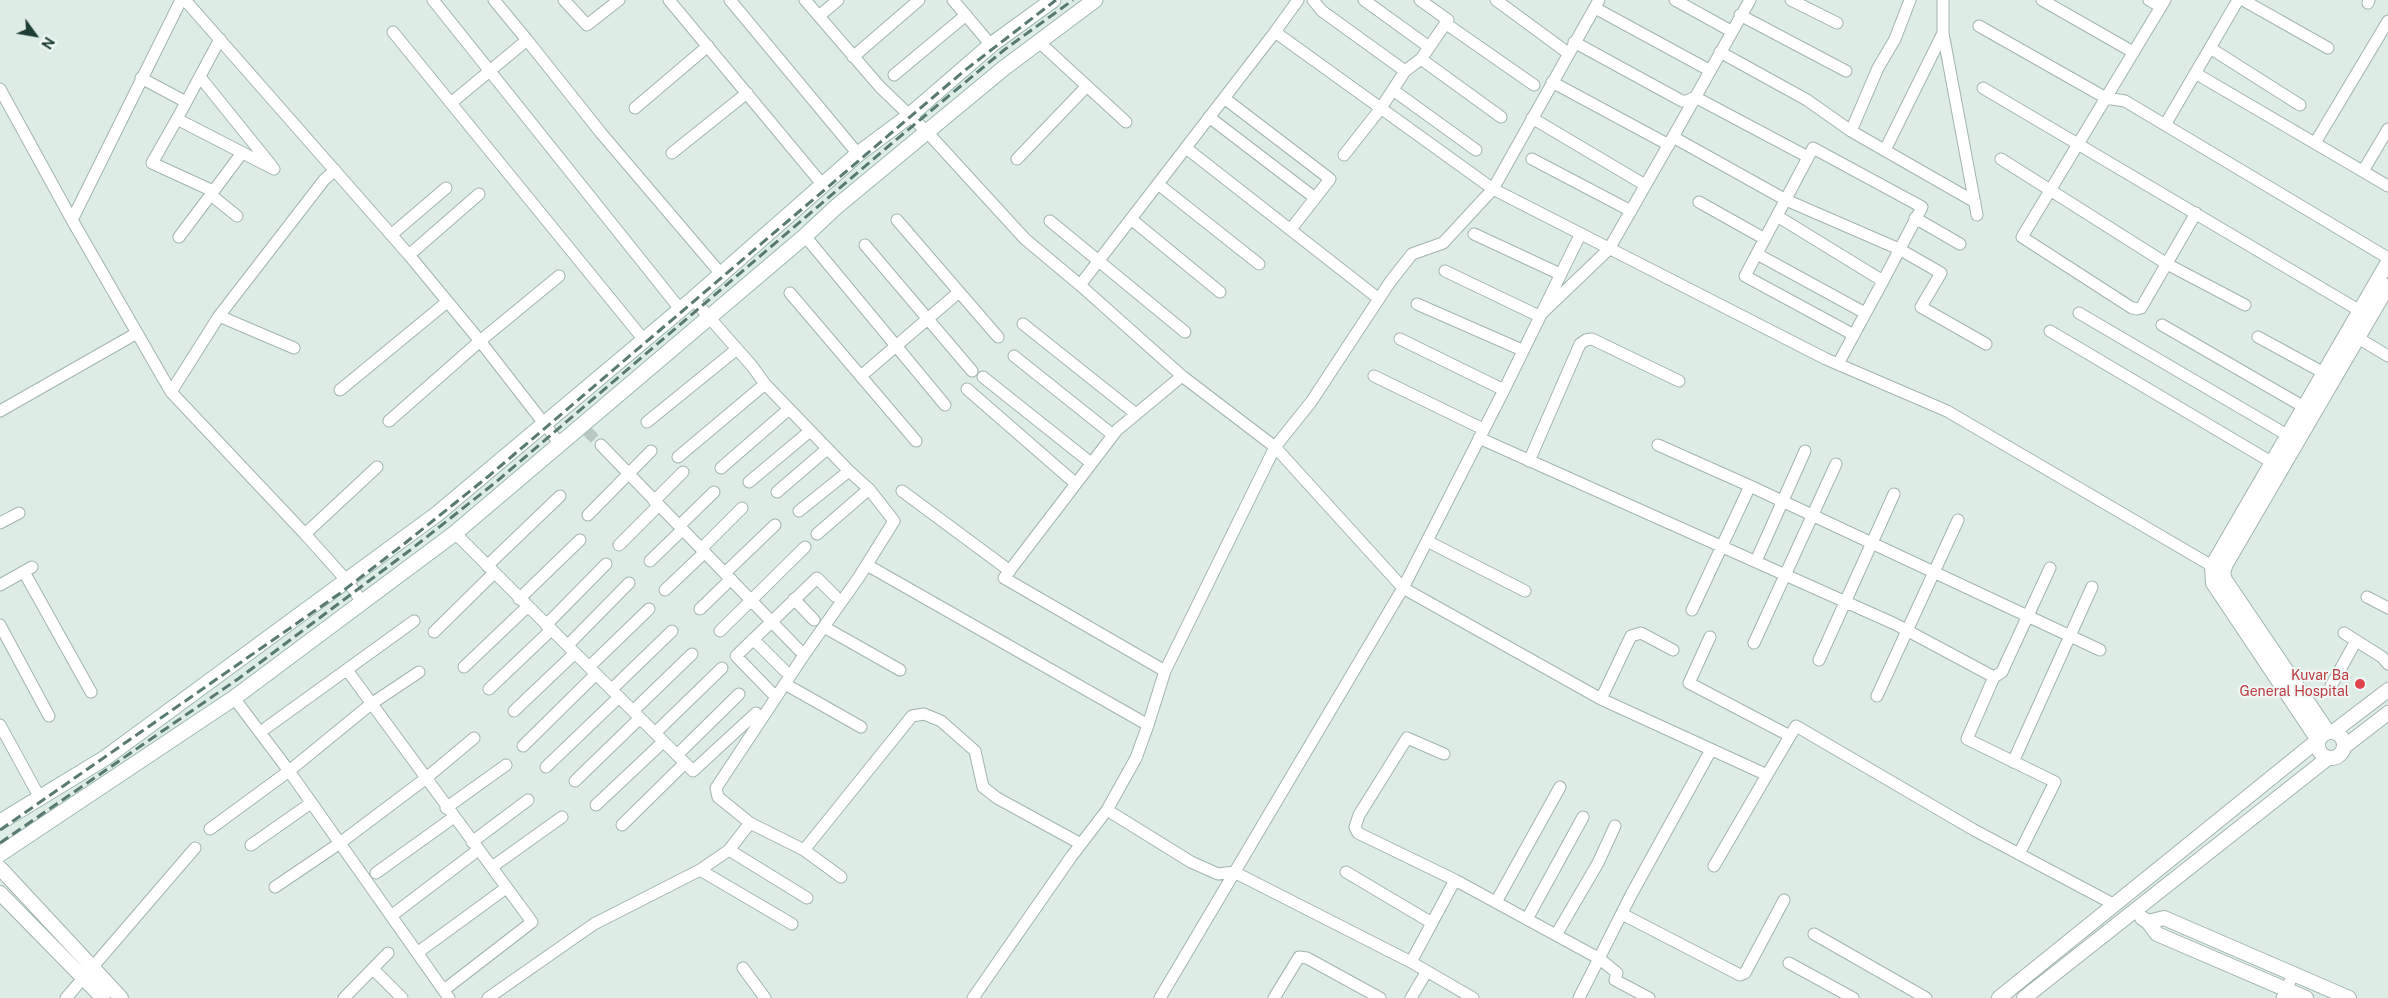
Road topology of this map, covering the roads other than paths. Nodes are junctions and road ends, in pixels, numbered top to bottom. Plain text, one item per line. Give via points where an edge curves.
1 (183, 0) edge
2 (433, 0) edge
3 (494, 0) edge
4 (564, 0) edge
5 (619, 0) edge
6 (669, 0) edge
7 (730, 0) edge
8 (805, 0) edge
9 (838, 0) edge
10 (919, 0) edge
11 (953, 0) edge
12 (1053, 0) edge
13 (1095, 0) edge
14 (1298, 0) edge
15 (1313, 0) edge
16 (1364, 0) edge
17 (1420, 0) edge
18 (1496, 0) edge
19 (1675, 0) edge
20 (1750, 0) edge
21 (1791, 0) edge
22 (1910, 0) edge
23 (1943, 0) edge
24 (2042, 0) edge
25 (2149, 0) edge
26 (2238, 0) edge
27 (2243, 0) edge
28 (2163, 3) edge
29 (1597, 4) edge
30 (966, 14) junction
31 (1740, 15) junction
32 (819, 16) junction
33 (2388, 21) edge
34 (1445, 23) junction
35 (1837, 23) dead end
36 (1979, 26) dead end
37 (1731, 31) junction
38 (393, 32) dead end
39 (1275, 32) junction
40 (1943, 33) junction
41 (220, 39) junction
42 (527, 40) junction
43 (1038, 41) junction
44 (991, 45) junction
45 (708, 46) junction
46 (1429, 47) junction
47 (1571, 47) junction
48 (2210, 48) junction
49 (2328, 48) dead end
50 (1720, 52) junction
51 (2133, 52) junction
52 (853, 57) junction
53 (1421, 59) junction
54 (490, 70) junction
55 (1710, 70) junction
56 (1405, 71) junction
57 (1846, 71) dead end
58 (2195, 73) junction
59 (894, 75) dead end
60 (200, 77) junction
61 (141, 78) junction
62 (1552, 82) junction
63 (1534, 85) dead end
64 (1087, 86) junction
65 (1983, 88) dead end
66 (0, 89) edge
67 (1393, 90) junction
68 (747, 93) junction
69 (1695, 96) junction
70 (1224, 98) junction
71 (2106, 98) junction
72 (186, 102) junction
73 (451, 103) junction
74 (2300, 105) dead end
75 (635, 108) dead end
76 (1381, 108) junction
77 (909, 116) junction
78 (1209, 117) junction
79 (1502, 117) dead end
80 (1532, 118) junction
81 (177, 119) junction
82 (1126, 122) dead end
83 (2166, 125) junction
84 (2388, 129) edge
85 (1851, 131) junction
86 (927, 132) junction
87 (1671, 141) junction
88 (2315, 143) junction
89 (2078, 144) junction
90 (1186, 148) junction
91 (1476, 150) dead end
92 (1885, 150) junction
93 (242, 153) junction
94 (672, 153) dead end
95 (858, 154) junction
96 (1344, 155) dead end
97 (1808, 157) junction
98 (1017, 159) dead end
99 (1532, 159) dead end
100 (2001, 159) dead end
101 (335, 170) junction
102 (2363, 171) junction
103 (822, 184) junction
104 (1158, 184) junction
105 (1646, 185) junction
106 (2388, 186) edge
107 (446, 188) dead end
108 (1493, 189) junction
109 (2051, 189) junction
110 (212, 193) junction
111 (479, 194) dead end
112 (1315, 198) junction
113 (1786, 200) junction
114 (1699, 202) dead end
115 (1975, 202) junction
116 (1631, 211) junction
117 (2196, 213) junction
118 (1977, 215) dead end
119 (237, 216) dead end
120 (1777, 216) junction
121 (1915, 218) junction
122 (1130, 219) junction
123 (72, 220) junction
124 (897, 220) dead end
125 (1050, 221) dead end
126 (1291, 229) junction
127 (1474, 234) dead end
128 (1580, 234) junction
129 (392, 235) junction
130 (806, 236) junction
131 (179, 237) dead end
132 (1765, 239) junction
133 (1960, 244) dead end
134 (865, 245) dead end
135 (1609, 249) junction
136 (1899, 249) junction
137 (1757, 254) junction
138 (409, 255) junction
139 (1098, 260) junction
140 (2388, 260) edge
141 (1259, 264) dead end
142 (2167, 264) junction
143 (1444, 271) dead end
144 (721, 274) junction
145 (1560, 274) junction
146 (559, 276) dead end
147 (1883, 281) junction
148 (1080, 285) junction
149 (2388, 286) edge
150 (959, 292) junction
151 (1220, 292) dead end
152 (790, 293) dead end
153 (693, 299) junction
154 (1379, 299) junction
155 (447, 302) junction
156 (1417, 304) dead end
157 (2245, 305) dead end
158 (680, 309) junction
159 (1865, 313) junction
160 (2079, 313) dead end
161 (2365, 314) junction
162 (219, 316) junction
163 (1539, 316) junction
164 (710, 317) junction
165 (928, 318) junction
166 (1024, 324) dead end
167 (2162, 325) dead end
168 (2050, 331) dead end
169 (1185, 332) dead end
170 (137, 333) junction
171 (1854, 335) junction
172 (998, 337) dead end
173 (2258, 337) dead end
174 (2358, 338) junction
175 (1400, 339) dead end
176 (644, 340) junction
177 (480, 341) junction
178 (1986, 344) dead end
179 (294, 348) dead end
180 (896, 348) junction
181 (737, 349) junction
182 (1522, 350) junction
183 (1014, 356) dead end
184 (2388, 356) edge
185 (1838, 364) junction
186 (972, 371) dead end
187 (2324, 373) junction
188 (861, 376) junction
189 (1182, 376) junction
190 (1374, 376) dead end
191 (983, 377) dead end
192 (1680, 381) dead end
193 (765, 384) junction
194 (967, 389) dead end
195 (340, 390) dead end
196 (1504, 390) junction
197 (171, 392) junction
198 (945, 404) dead end
199 (2304, 407) junction
200 (789, 409) junction
201 (0, 411) edge
202 (1136, 414) junction
203 (389, 421) dead end
204 (647, 422) dead end
205 (545, 425) junction
206 (810, 431) junction
207 (1481, 433) junction
208 (1114, 434) junction
209 (2292, 439) junction
210 (916, 441) dead end
211 (560, 444) junction
212 (600, 445) tunnel mouth
213 (1658, 445) dead end
214 (1274, 447) junction
215 (828, 449) junction
216 (651, 451) dead end
217 (1805, 451) dead end
218 (678, 457) dead end
219 (1529, 461) junction
220 (1091, 463) junction
221 (1836, 464) dead end
222 (2276, 465) junction
223 (377, 467) dead end
224 (721, 468) dead end
225 (683, 472) dead end
226 (849, 472) junction
227 (628, 474) junction
228 (749, 482) dead end
229 (1075, 482) junction
230 (1750, 486) junction
231 (868, 488) junction
232 (902, 491) dead end
233 (714, 492) dead end
234 (777, 492) dead end
235 (1894, 494) dead end
236 (560, 496) dead end
237 (656, 503) junction
238 (1782, 503) junction
239 (742, 508) dead end
240 (799, 511) dead end
241 (19, 513) dead end
242 (588, 515) dead end
243 (1812, 517) junction
244 (1958, 520) dead end
245 (0, 523) edge
246 (775, 525) dead end
247 (680, 528) junction
248 (454, 533) junction
249 (305, 534) junction
250 (817, 534) dead end
251 (580, 540) dead end
252 (1427, 541) junction
253 (1872, 544) junction
254 (619, 545) dead end
255 (1723, 546) junction
256 (805, 547) dead end
257 (703, 550) junction
258 (650, 561) dead end
259 (1756, 561) junction
260 (606, 564) dead end
261 (867, 564) junction
262 (2050, 568) dead end
263 (2218, 569) junction
264 (490, 570) junction
265 (1010, 571) junction
266 (1934, 572) junction
267 (1786, 575) junction
268 (729, 576) junction
269 (348, 582) junction
270 (628, 583) dead end
271 (0, 585) edge
272 (2092, 586) dead end
273 (1403, 588) junction
274 (666, 590) dead end
275 (1525, 591) dead end
276 (835, 596) dead end
277 (2368, 596) dead end
278 (519, 599) junction
279 (750, 599) junction
280 (794, 599) junction
281 (362, 602) junction
282 (1846, 603) junction
283 (527, 607) junction
284 (2388, 608) edge
285 (650, 609) dead end
286 (700, 609) dead end
287 (1692, 610) dead end
288 (2029, 617) junction
289 (414, 621) dead end
290 (771, 621) junction
291 (819, 623) junction
292 (0, 625) edge
293 (548, 627) junction
294 (672, 631) dead end
295 (720, 631) dead end
296 (1908, 631) junction
297 (434, 632) dead end
298 (2344, 633) dead end
299 (2069, 635) junction
300 (1710, 636) dead end
301 (753, 639) junction
302 (2356, 641) junction
303 (1754, 642) dead end
304 (572, 649) junction
305 (799, 650) dead end
306 (1673, 650) dead end
307 (2100, 650) dead end
308 (692, 654) dead end
309 (1819, 660) dead end
310 (2388, 664) edge
311 (464, 667) dead end
312 (722, 668) dead end
313 (347, 670) junction
314 (592, 670) junction
315 (900, 670) dead end
316 (784, 671) dead end
317 (1165, 671) junction
318 (419, 672) dead end
319 (1994, 677) junction
320 (784, 684) junction
321 (2331, 686) dead end
322 (489, 689) dead end
323 (2388, 690) edge
324 (91, 692) dead end
325 (616, 693) junction
326 (772, 693) dead end
327 (739, 694) dead end
328 (1877, 696) dead end
329 (234, 698) junction
330 (1601, 699) junction
331 (371, 704) junction
332 (514, 711) dead end
333 (756, 713) dead end
334 (2388, 713) edge
335 (637, 715) junction
336 (49, 716) dead end
337 (0, 725) edge
338 (1148, 725) junction
339 (861, 727) dead end
340 (266, 728) dead end
341 (655, 733) junction
342 (2326, 735) junction
343 (1790, 736) junction
344 (474, 738) dead end
345 (664, 742) junction
346 (522, 746) dead end
347 (2344, 747) junction
348 (1711, 750) junction
349 (1444, 754) dead end
350 (2328, 758) junction
351 (681, 759) junction
352 (2013, 762) junction
353 (506, 765) dead end
354 (546, 767) dead end
355 (289, 771) junction
356 (1767, 776) junction
357 (425, 779) junction
358 (575, 780) dead end
359 (1560, 787) dead end
360 (40, 798) junction
361 (528, 800) dead end
362 (311, 803) junction
363 (596, 805) dead end
364 (446, 808) junction
365 (1107, 810) junction
366 (454, 817) junction
367 (562, 817) dead end
368 (1583, 817) dead end
369 (0, 822) edge
370 (750, 824) junction
371 (622, 825) dead end
372 (1615, 826) dead end
373 (210, 829) dead end
374 (340, 843) junction
375 (1081, 844) junction
376 (251, 846) dead end
377 (475, 846) junction
378 (195, 848) dead end
379 (729, 850) junction
380 (804, 850) junction
381 (0, 854) edge
382 (2019, 854) junction
383 (1714, 866) dead end
384 (0, 868) edge
385 (492, 868) junction
386 (700, 870) junction
387 (1234, 872) junction
388 (1346, 872) dead end
389 (376, 873) dead end
390 (841, 877) dead end
391 (1455, 880) junction
392 (276, 887) dead end
393 (506, 888) junction
394 (0, 893) edge
395 (807, 898) dead end
396 (1784, 900) dead end
397 (1496, 902) junction
398 (2115, 905) junction
399 (2132, 912) junction
400 (1622, 914) junction
401 (391, 916) junction
402 (1527, 919) junction
403 (2148, 922) junction
404 (1432, 923) junction
405 (792, 924) dead end
406 (1814, 934) dead end
407 (1556, 935) junction
408 (388, 953) dead end
409 (417, 953) junction
410 (1600, 959) junction
411 (1411, 962) junction
412 (1789, 963) dead end
413 (743, 968) dead end
414 (373, 969) junction
415 (1427, 971) junction
416 (87, 972) junction
417 (2292, 975) junction
418 (447, 994) edge
419 (2284, 994) edge
420 (1278, 997) edge
421 (66, 998) edge
422 (104, 998) edge
423 (121, 998) edge
424 (344, 998) edge
425 (402, 998) edge
426 (488, 998) edge
427 (765, 998) edge
428 (973, 998) edge
429 (1160, 998) edge
430 (1380, 998) edge
431 (1411, 998) edge
432 (1473, 998) edge
433 (1579, 998) edge
434 (1649, 998) edge
435 (1853, 998) edge
436 (1926, 998) edge
437 (1999, 998) edge
438 (2024, 998) edge
439 (2306, 998) edge
440 (2349, 998) edge

1 - 41 street
1 - 61 street
2 - 54 street
3 - 42 street
4 - 5 street via 588,25
6 - 45 street
7 - 95 street
8 - 32 street
9 - 32 street
10 - 52 street
11 - 30 street
12 - 44 main road
13 - 43 main road
14 - 39 street
15 - 56 street via 1322,11
16 - 46 street
17 - 34 street via 1448,20
18 - 47 street
19 - 37 street
20 - 31 street
21 - 35 street
22 - 85 street
23 - 40 street
24 - 51 street
25 - 28 street
26 - 48 street
27 - 49 street
28 - 51 street
29 - 47 street
29 - 55 street
30 - 44 street
30 - 59 street
31 - 37 street
31 - 57 street
32 - 52 street
33 - 88 street
34 - 46 street
34 - 63 street
36 - 71 street
37 - 50 street
38 - 73 street
39 - 70 street
39 - 76 street
40 - 92 street
40 - 115 street
41 - 60 street
41 - 101 street
42 - 54 street
42 - 144 street
43 - 64 street
43 - 86 main road
44 - 77 main road
45 - 68 street
45 - 75 street
46 - 53 street
47 - 62 street
47 - 69 street via 1682,100
48 - 58 street
48 - 74 street
50 - 55 street
50 - 85 street via 1807,100
51 - 71 street
52 - 77 street
53 - 56 street
53 - 79 street
54 - 73 street
54 - 158 street
55 - 69 street
56 - 67 street
58 - 83 street
58 - 88 street
60 - 72 street
60 - 93 street via 274,169
61 - 72 street
61 - 123 street
62 - 80 street
62 - 87 street
64 - 82 street
64 - 98 street
65 - 89 street
66 - 123 street
67 - 76 street
67 - 91 street
68 - 94 street
68 - 103 street
69 - 87 street
69 - 97 street
70 - 78 street
70 - 112 street via 1330,179
71 - 83 street via 2125,101
71 - 89 street
72 - 81 street
73 - 176 street
76 - 96 street
76 - 108 street
77 - 86 street
77 - 95 main road
78 - 90 street
78 - 112 street
80 - 105 street
80 - 108 street
81 - 93 street
81 - 110 street via 152,163
83 - 140 street
84 - 102 street
85 - 92 street
86 - 130 main road
86 - 148 street via 1024,239
87 - 105 street
87 - 113 street
88 - 102 street
89 - 109 street
89 - 117 street
90 - 104 street
90 - 126 street
92 - 115 street
93 - 110 street
95 - 103 main road
97 - 113 street
97 - 121 street via 1813,148 1922,207
99 - 116 street
100 - 109 street
101 - 129 street
101 - 162 street
102 - 106 street
103 - 144 main road
104 - 122 street
104 - 141 street
105 - 116 street
107 - 129 street
108 - 128 street
108 - 154 street via 1443,244 1412,254
109 - 142 street
109 - 142 street via 2022,237 2132,308 2141,308
110 - 119 street
110 - 131 street
111 - 138 street
112 - 126 street
113 - 120 street
113 - 136 street
114 - 132 street
115 - 118 street
116 - 135 street
117 - 142 street
117 - 161 street
120 - 132 street
120 - 147 street
121 - 133 street
121 - 136 street
122 - 139 street
122 - 151 street
123 - 170 street
124 - 150 street
125 - 139 street
126 - 154 street
127 - 145 street
128 - 135 street
128 - 145 street
129 - 138 street
130 - 164 main road
130 - 180 street
132 - 137 street
134 - 165 street
135 - 163 street
135 - 185 street
136 - 147 street
136 - 178 street via 1941,273 1920,307
137 - 159 street
137 - 171 street via 1745,276
138 - 155 street
139 - 148 street
139 - 169 street
140 - 161 street
142 - 157 street
143 - 163 street
144 - 153 main road
145 - 163 street
146 - 177 street
147 - 159 street
148 - 189 street
149 - 161 street
150 - 165 street
150 - 172 street
152 - 188 street
153 - 158 main road
153 - 164 street
154 - 214 street via 1311,402
155 - 177 street
155 - 195 street
156 - 182 street
158 - 176 main road
159 - 171 street
160 - 209 street
161 - 174 street
161 - 187 street
162 - 179 street
162 - 197 street
163 - 182 street
164 - 181 street
164 - 211 main road via 584,428
165 - 180 street
165 - 186 street
166 - 202 street
167 - 199 street
168 - 222 street
170 - 197 street
170 - 201 street
171 - 185 street
173 - 187 street
174 - 184 street
174 - 209 street
175 - 196 street
176 - 205 main road
177 - 203 street
177 - 205 street
180 - 188 street
180 - 198 street
181 - 193 street
181 - 204 street
182 - 196 street
183 - 208 street
185 - 263 street via 1947,411
187 - 199 street
188 - 210 street
189 - 202 street
189 - 214 street
190 - 207 street
191 - 220 street
192 - 219 street via 1592,339 1586,340 1580,344
193 - 200 street
193 - 218 street
194 - 229 street
196 - 207 street
197 - 249 street
199 - 209 street
200 - 206 street
200 - 224 street
202 - 208 street
205 - 211 street
205 - 269 main road
206 - 215 street
206 - 228 street
207 - 219 street
207 - 252 street
208 - 220 street
209 - 222 street
211 - 248 main road
212 - 227 street
213 - 230 street
214 - 273 street
214 - 317 street
215 - 226 street
215 - 234 street
216 - 227 street
217 - 238 street
219 - 255 street
220 - 229 street
221 - 243 street
222 - 263 street
223 - 249 street
225 - 237 street
226 - 231 street
226 - 240 street
227 - 237 street
227 - 242 street
229 - 265 street
230 - 238 street
230 - 255 street
231 - 250 street
231 - 261 street via 894,521
232 - 265 street
233 - 247 street
235 - 253 street
236 - 264 street
237 - 247 street
237 - 254 street
238 - 243 street
238 - 259 street
239 - 257 street
241 - 245 street
243 - 253 street
243 - 267 street
244 - 266 street
246 - 268 street
247 - 257 street
247 - 258 street
248 - 264 street
248 - 281 main road
249 - 269 street
251 - 278 street
252 - 273 street
252 - 275 street
253 - 266 street
253 - 282 street
255 - 259 street
255 - 287 street
256 - 279 street
257 - 268 street
257 - 274 street
259 - 267 street
260 - 293 street
261 - 291 street
261 - 338 street
262 - 288 street
263 - 342 street
264 - 278 street
264 - 297 street
265 - 317 street via 1004,578
266 - 288 street
266 - 296 street
267 - 282 street
267 - 303 street
268 - 279 street
268 - 286 street
269 - 281 street
269 - 360 main road via 105,758
270 - 304 street
271 - 324 street via 28,569
272 - 299 street
273 - 330 street
273 - 387 street
276 - 280 street via 817,578
277 - 284 street
278 - 283 street
279 - 290 street
279 - 295 street
280 - 290 street
280 - 291 street
281 - 329 main road
282 - 296 street
282 - 309 street
283 - 293 street
283 - 311 street
285 - 314 street
288 - 299 street
288 - 319 street via 2002,672
289 - 313 street
290 - 301 street
290 - 305 street
291 - 315 street
291 - 320 street
292 - 336 street
293 - 304 street
293 - 322 street
294 - 325 street
296 - 319 street
296 - 328 street
298 - 302 street
299 - 307 street
299 - 352 street
300 - 343 street via 1689,683
301 - 316 street
301 - 326 street via 736,656
302 - 310 street
302 - 321 street
304 - 314 street
304 - 332 street
306 - 330 street via 1641,633 1631,636
308 - 335 street
312 - 341 street
313 - 331 street
313 - 340 street
314 - 325 street
314 - 346 street
317 - 338 street
318 - 331 street
319 - 352 street via 1967,739
320 - 339 street
320 - 370 street via 716,788 718,797
323 - 342 street
325 - 335 street
325 - 354 street
327 - 351 street
329 - 355 street
329 - 381 main road
330 - 348 street
331 - 355 street
331 - 357 street
333 - 351 street via 693,772
334 - 347 street
335 - 341 street
335 - 358 street
337 - 360 street
338 - 365 street via 1136,758
341 - 345 street
342 - 347 street via 2343,739
342 - 350 street via 2320,753
342 - 398 street
343 - 356 street
343 - 382 street via 1796,726
344 - 357 street
345 - 351 street
345 - 363 street
347 - 350 street via 2336,757
348 - 356 street
348 - 400 street
349 - 391 street via 1407,738 1359,814 1355,826 1358,833
350 - 399 street
351 - 371 street
352 - 382 street via 2055,782
353 - 364 street
355 - 362 street
355 - 373 street
356 - 383 street
357 - 364 street
357 - 374 street
359 - 397 street
360 - 369 main road
361 - 377 street
362 - 374 street
362 - 376 street
364 - 366 street
365 - 375 street
365 - 387 street via 1208,870 1218,874
366 - 377 street
366 - 389 street
367 - 385 street
368 - 402 street
370 - 379 street
370 - 380 street
372 - 407 street via 1598,863
374 - 392 street
374 - 401 street
375 - 380 street via 983,787 974,751 941,722 924,714 912,716
375 - 428 street
377 - 385 street
377 - 401 street
378 - 416 street
379 - 386 street
379 - 395 street
380 - 390 street
382 - 398 street
384 - 416 street
385 - 393 street
386 - 405 street
386 - 426 street via 594,924
387 - 411 street
387 - 429 street
388 - 404 street
391 - 397 street
391 - 404 street
393 - 409 street
393 - 418 street via 532,922
394 - 416 street
396 - 400 street via 1745,973 1740,975
397 - 402 street
398 - 399 street
398 - 437 street
399 - 403 street
399 - 438 street
400 - 410 street
401 - 409 street
402 - 407 street
403 - 417 street via 2164,918
403 - 419 street via 2157,934
404 - 411 street
406 - 436 street
407 - 410 street
408 - 414 street
409 - 418 street
410 - 433 street
410 - 434 street via 1617,973 1615,980
411 - 415 street
412 - 435 street
413 - 427 street
414 - 424 street
414 - 425 street
415 - 431 street
415 - 432 street
416 - 421 street
416 - 422 street
416 - 423 street
417 - 419 street
417 - 440 street
419 - 439 street
420 - 430 street via 1299,957 1307,958

